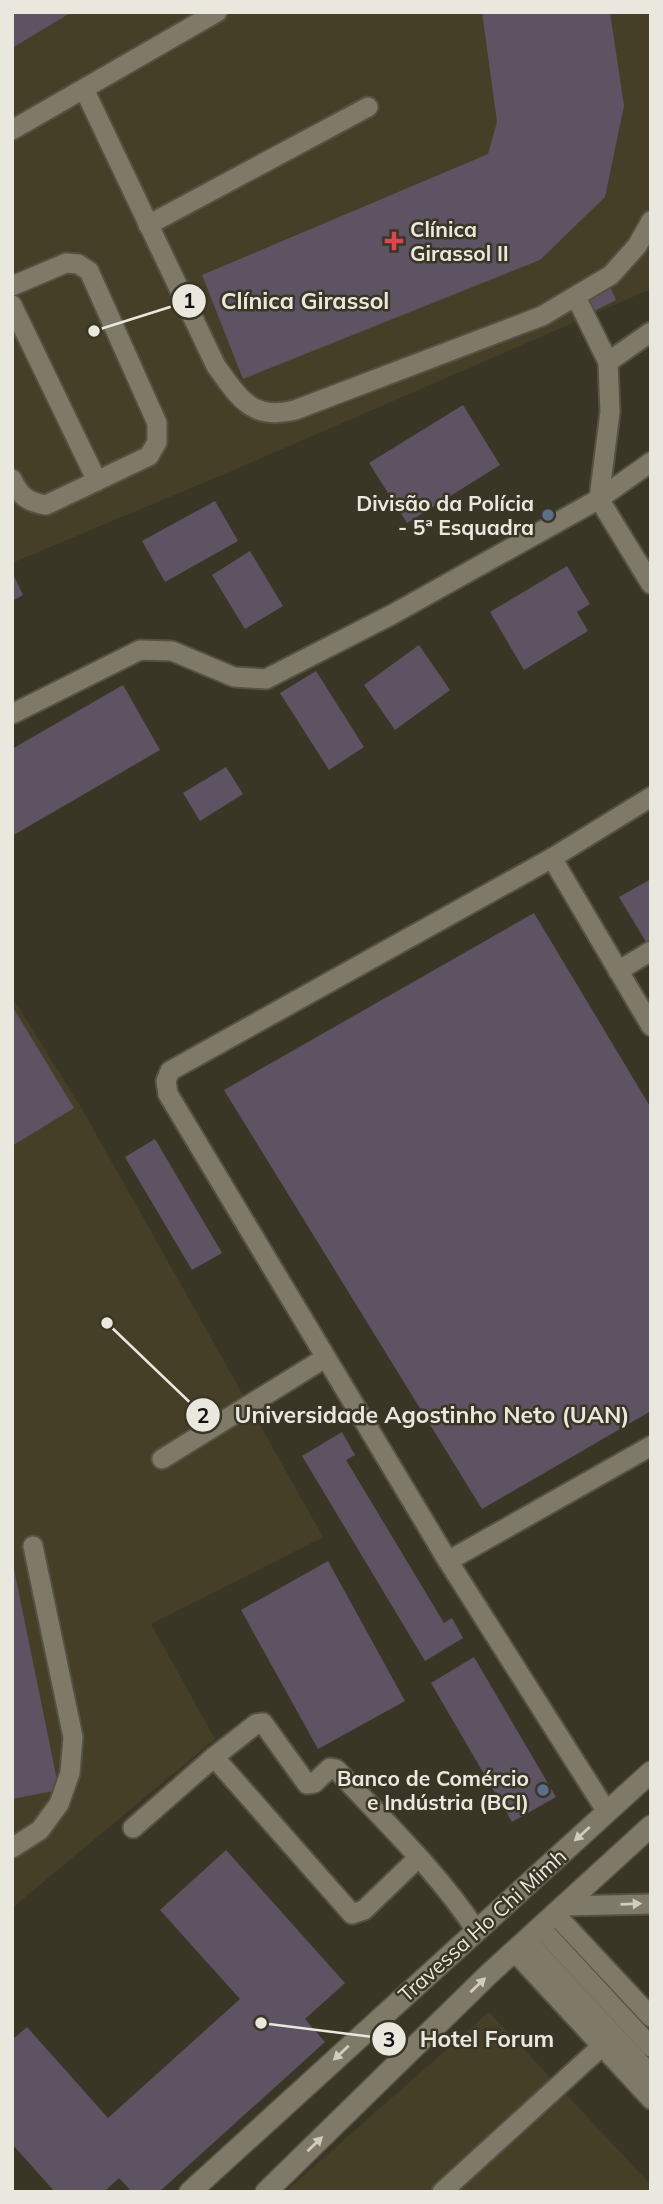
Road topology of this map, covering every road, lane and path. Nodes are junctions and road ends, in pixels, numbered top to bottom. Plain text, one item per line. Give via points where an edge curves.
1 (217, 12) edge
2 (83, 89) junction
3 (368, 107) dead end
4 (12, 130) edge
5 (651, 221) edge
6 (148, 225) junction
7 (12, 286) edge
8 (576, 297) junction
9 (12, 305) edge
10 (651, 332) edge
11 (608, 362) junction
12 (651, 462) edge
13 (12, 479) edge
14 (97, 481) junction
15 (599, 499) junction
16 (651, 584) edge
17 (12, 714) edge
18 (651, 797) edge
19 (552, 858) junction
20 (651, 951) edge
21 (618, 971) junction
22 (651, 1026) edge
23 (325, 1358) junction
24 (651, 1446) edge
25 (162, 1459) dead end
26 (33, 1546) dead end
27 (448, 1561) junction
28 (214, 1758) junction
29 (651, 1772) edge
30 (607, 1812) junction
31 (651, 1826) edge
32 (133, 1828) dead end
33 (12, 1848) edge
34 (418, 1858) junction
35 (651, 1904) edge
36 (539, 1928) junction
37 (476, 1930) junction
38 (651, 2017) edge
39 (602, 2046) junction
40 (651, 2047) edge
41 (651, 2075) edge
42 (651, 2099) edge
43 (190, 2192) edge
44 (266, 2192) edge
45 (442, 2192) edge

1 - 2 lane
2 - 4 lane
2 - 6 lane
3 - 6 lane
5 - 8 lane via 637,246 611,275
6 - 8 lane via 216,366 246,403 261,413 279,414 323,400 542,316
7 - 14 lane via 66,263 89,271 157,423 157,442 149,456
8 - 11 lane
9 - 14 lane
10 - 11 lane
11 - 15 lane via 610,412
12 - 15 lane
13 - 14 lane via 19,494 31,503 46,505
15 - 16 lane
15 - 17 lane via 393,614 266,678 234,677 172,651 140,650
18 - 19 lane
19 - 21 lane
19 - 23 lane via 170,1071 168,1094
20 - 21 lane
21 - 22 lane
23 - 25 lane
23 - 27 lane
24 - 27 lane
26 - 33 lane via 73,1737 70,1773 59,1804 40,1830
27 - 30 lane
28 - 32 lane
28 - 34 lane via 263,1723 307,1784 330,1768 336,1769
28 - 34 lane via 352,1914 364,1910
29 - 30 street, Travessa Ho Chi Mimh
30 -> 37 street, Travessa Ho Chi Mimh
31 - 36 street, Travessa Ho Chi Mimh
34 - 37 lane
36 -> 35 lane
36 - 38 lane
36 - 39 lane
36 - 40 lane
36 - 41 lane
44 -> 36 street, Travessa Ho Chi Mimh
37 -> 43 street, Travessa Ho Chi Mimh
39 - 42 lane
39 - 45 lane

